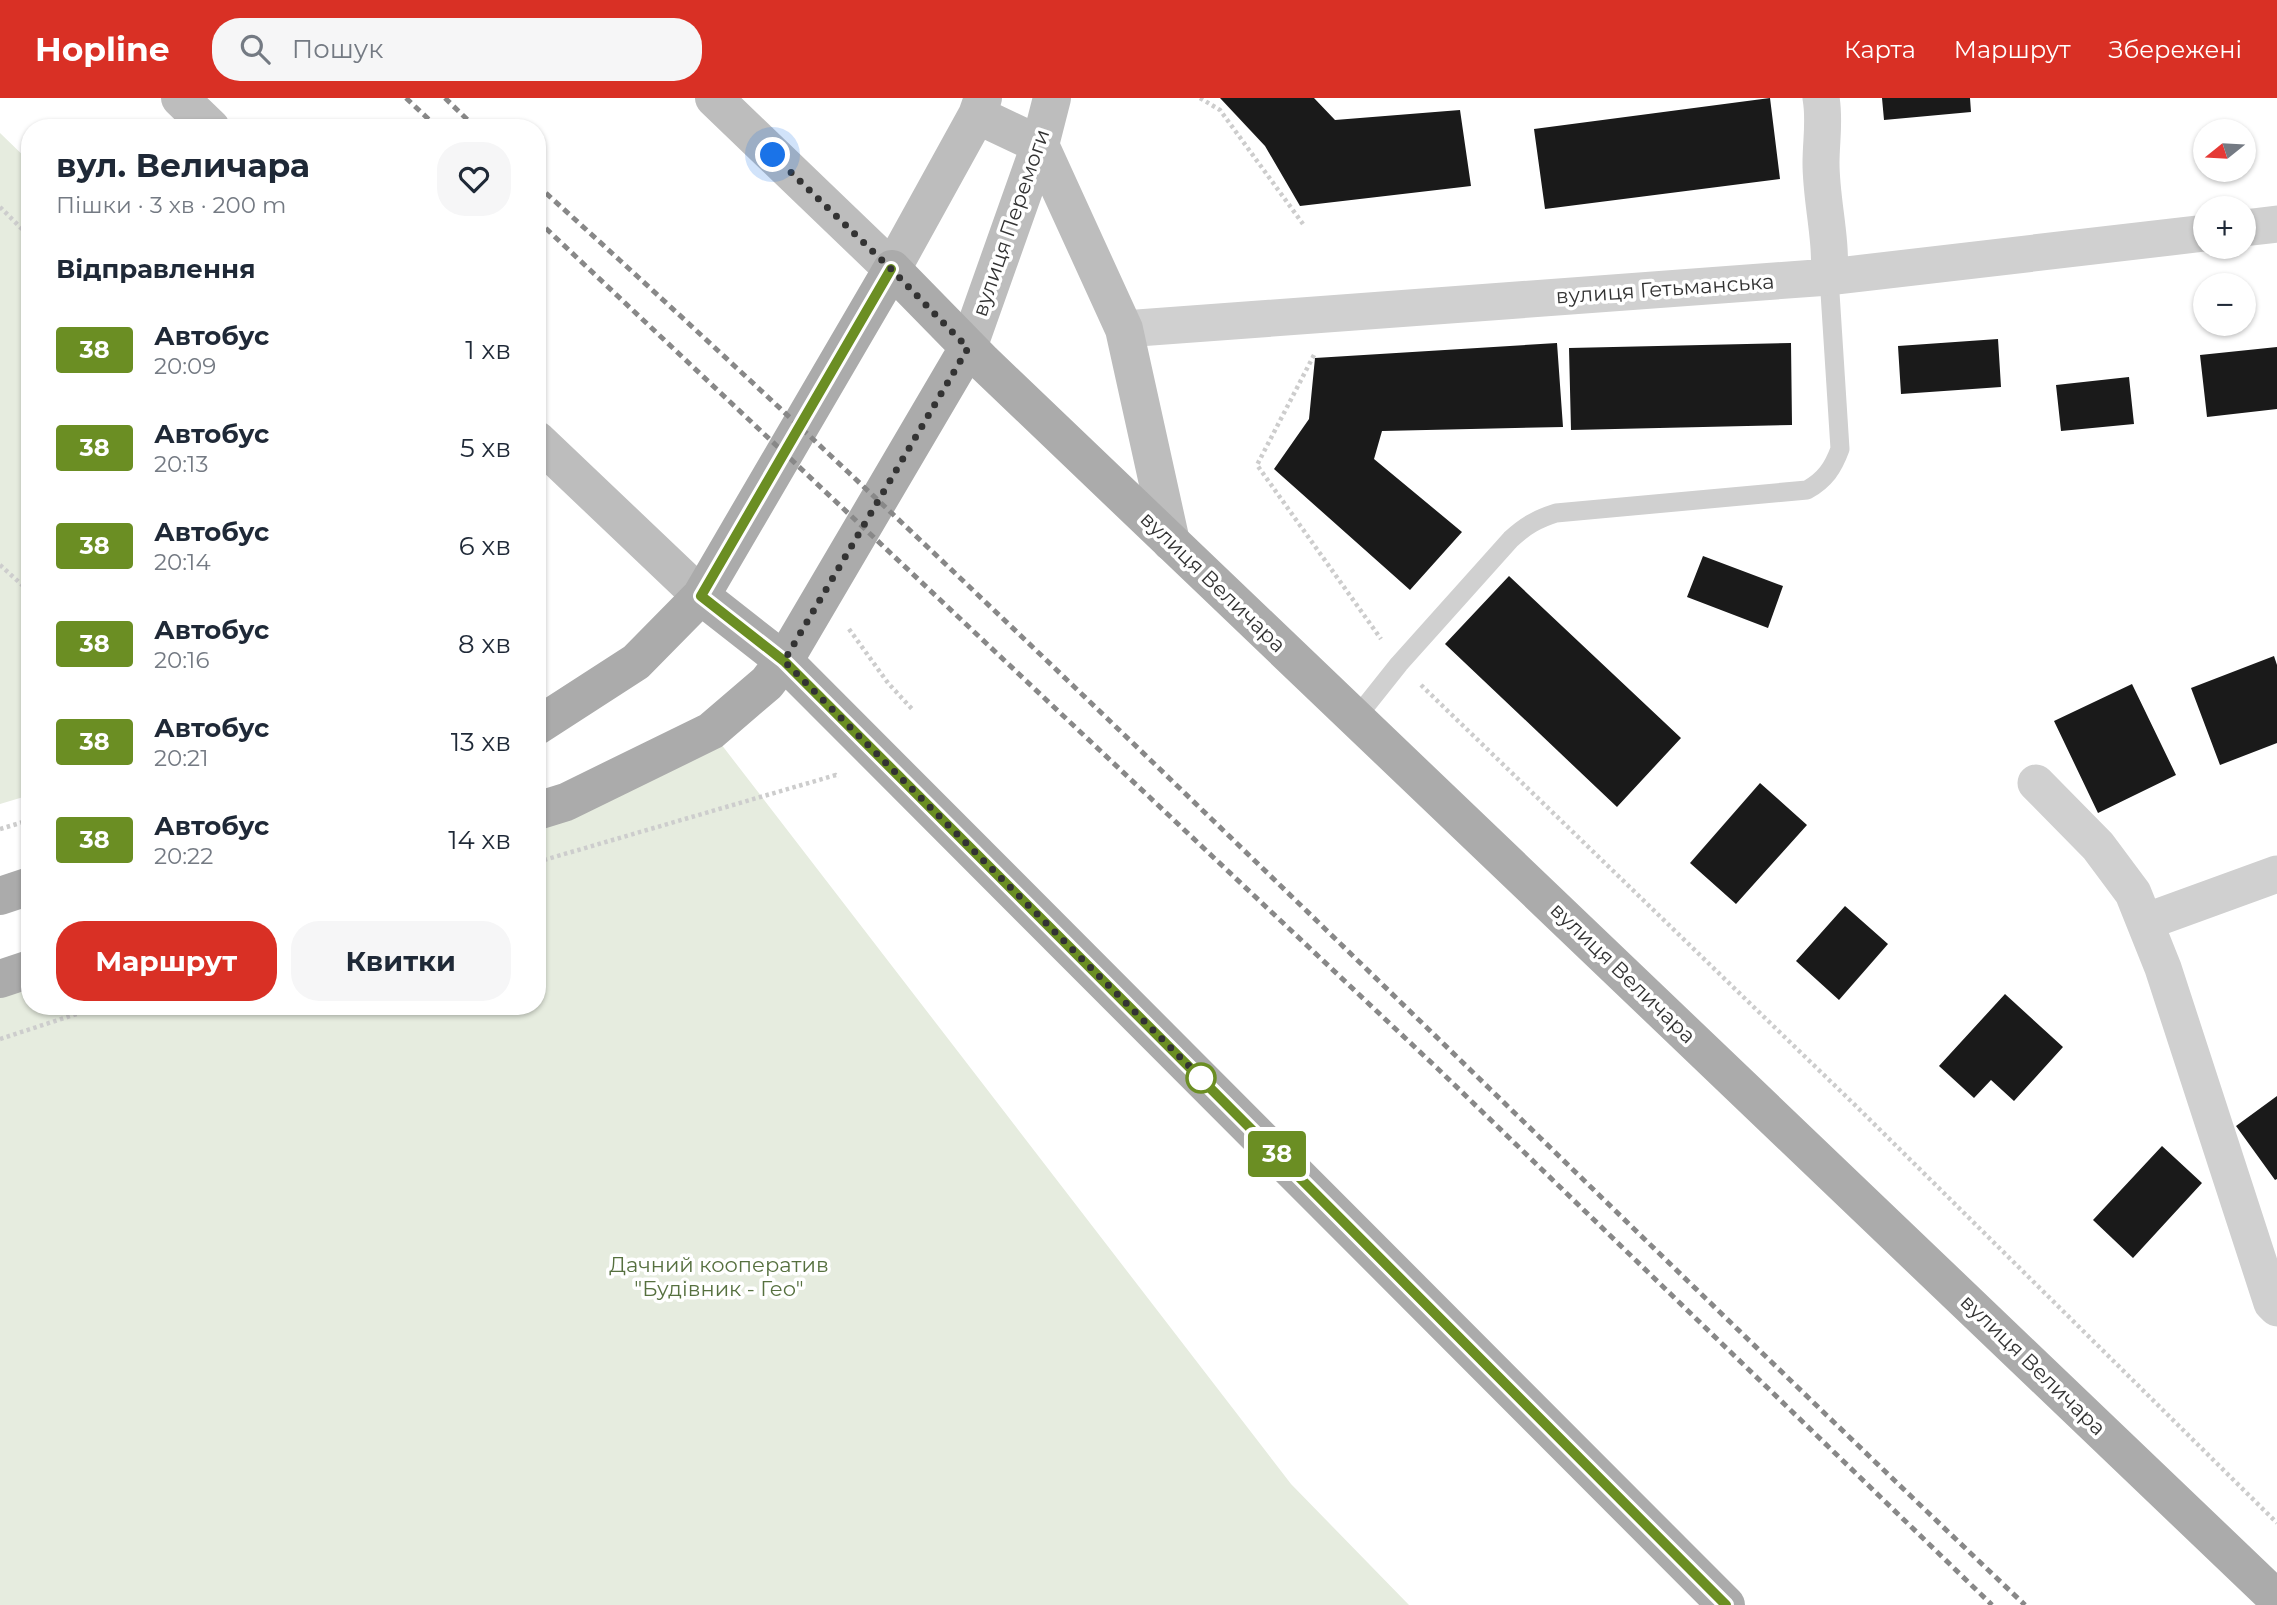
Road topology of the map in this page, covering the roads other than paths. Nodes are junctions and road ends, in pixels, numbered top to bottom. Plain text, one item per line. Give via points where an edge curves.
1 (180, 98) edge
2 (714, 98) edge
3 (1052, 98) edge
4 (1821, 98) edge
5 (980, 106) edge
6 (202, 119) edge
7 (1040, 145) junction
8 (2277, 224) edge
9 (2256, 227) edge
10 (2193, 234) edge
11 (891, 269) junction
12 (1829, 277) junction
13 (1124, 329) junction
14 (968, 348) junction
15 (546, 449) edge
16 (1171, 542) junction
17 (701, 596) junction
18 (784, 661) junction
19 (1356, 718) junction
20 (546, 720) edge
21 (2036, 783) dead end
22 (546, 808) edge
23 (2277, 874) edge
24 (21, 889) edge
25 (0, 895) edge
26 (2145, 922) junction
27 (21, 972) edge
28 (0, 979) edge
29 (2277, 1308) edge
30 (2277, 1599) edge
31 (1726, 1605) edge

1 - 6 main road
2 - 11 main road
3 - 7 main road, вулиця Перемоги
4 - 12 street
5 - 7 main road
5 - 11 main road
7 - 13 main road
7 - 14 main road, вулиця Перемоги
8 - 9 street
10 - 12 street, вулиця Гетьманська
11 - 14 main road, вулиця Величара
11 - 17 main road
12 - 13 street, вулиця Гетьманська
12 - 19 lane via 1840,449 1821,483 1807,490 1556,513 1538,519 1511,539
13 - 16 main road
14 - 16 main road, вулиця Величара
14 - 18 main road
15 - 17 main road
16 - 19 main road, вулиця Величара
17 - 18 main road
17 - 20 main road via 636,662
18 - 22 main road via 768,683 710,731
18 - 31 main road
19 - 30 main road, вулиця Величара
21 - 26 street via 2098,846 2133,893
23 - 26 street
24 - 25 main road
26 - 29 street
27 - 28 main road

